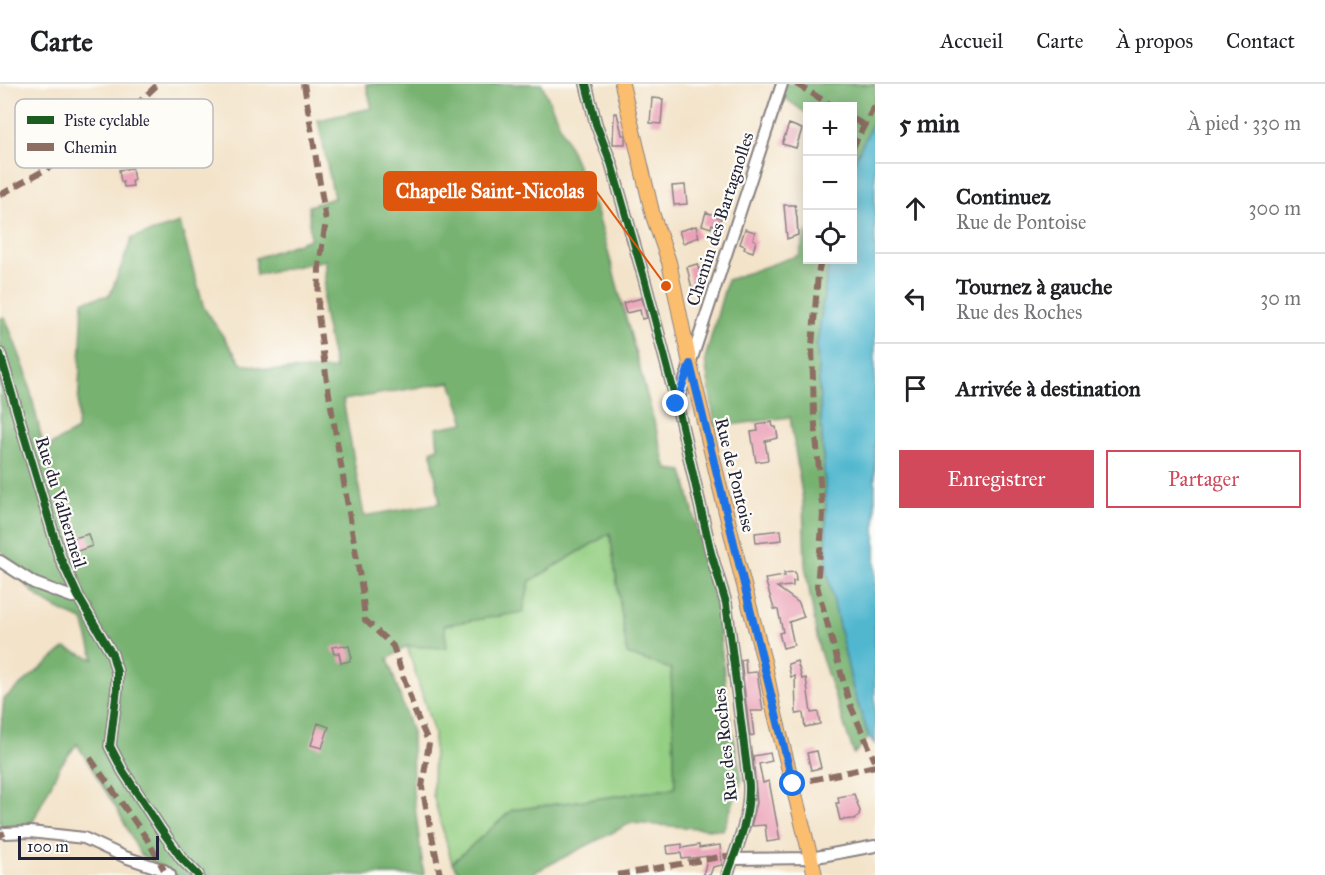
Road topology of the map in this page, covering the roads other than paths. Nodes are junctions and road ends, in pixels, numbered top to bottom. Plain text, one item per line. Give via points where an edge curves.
1 (586, 84) edge
2 (622, 84) edge
3 (782, 84) edge
4 (0, 354) edge
5 (690, 364) junction
6 (676, 404) junction
7 (0, 561) edge
8 (78, 596) junction
9 (6, 833) dead end
10 (875, 846) edge
11 (811, 858) junction
12 (733, 859) junction
13 (167, 872) edge
14 (198, 875) edge
15 (727, 875) edge
16 (815, 875) edge

1 - 6 street, Rue des Roches via 644,278
2 - 5 main road, Rue de Pontoise via 653,216 669,262
3 - 5 street, Chemin des Bartagnolles
4 - 8 street, Rue du Valhermeil via 60,557
5 - 6 street
5 - 11 main road, Rue de Pontoise
6 - 12 street, Rue des Roches via 726,603 749,785 747,815
7 - 8 street via 34,583
8 - 14 street, Rue du Valhermeil via 112,654 117,672 110,736 115,758 182,859
9 - 13 street via 84,838
10 - 11 street
11 - 12 street
11 - 16 main road, Rue de Pontoise
12 - 15 street, Rue des Roches

